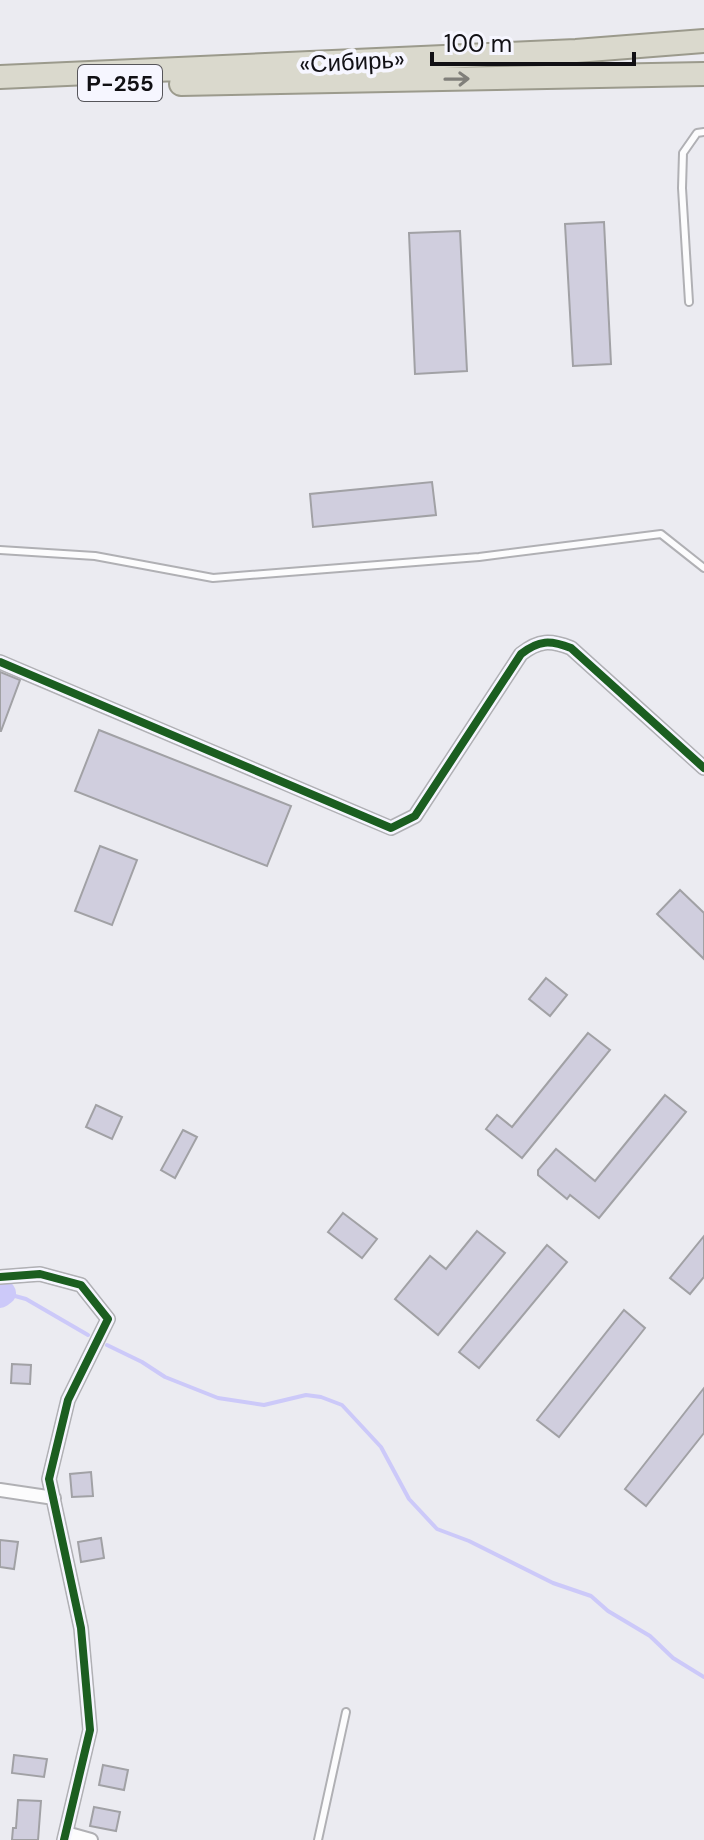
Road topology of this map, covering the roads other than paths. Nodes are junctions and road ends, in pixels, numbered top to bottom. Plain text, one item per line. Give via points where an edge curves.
1 (704, 41) edge
2 (704, 74) edge
3 (0, 79) edge
4 (704, 132) edge
5 (689, 302) dead end
6 (0, 550) edge
7 (704, 568) edge
8 (0, 662) edge
9 (704, 768) edge
10 (0, 1277) edge
11 (0, 1490) edge
12 (54, 1498) junction
13 (346, 1712) dead end
14 (65, 1837) edge
15 (91, 1840) edge
16 (318, 1840) edge

1 - 3 highway, «Сибирь» / Р-255
3 -> 2 highway, «Сибирь» / Р-255 via 239,84
4 - 5 lane via 697,133 683,153
6 - 7 lane via 95,556 213,578 479,557 661,534
8 - 9 street via 391,828 415,816 521,654 534,643 553,641 571,648
10 - 12 street via 40,1274 81,1285 108,1319 68,1400 49,1479
11 - 12 street
12 - 14 street via 81,1628 90,1730
13 - 16 lane
14 - 15 street

